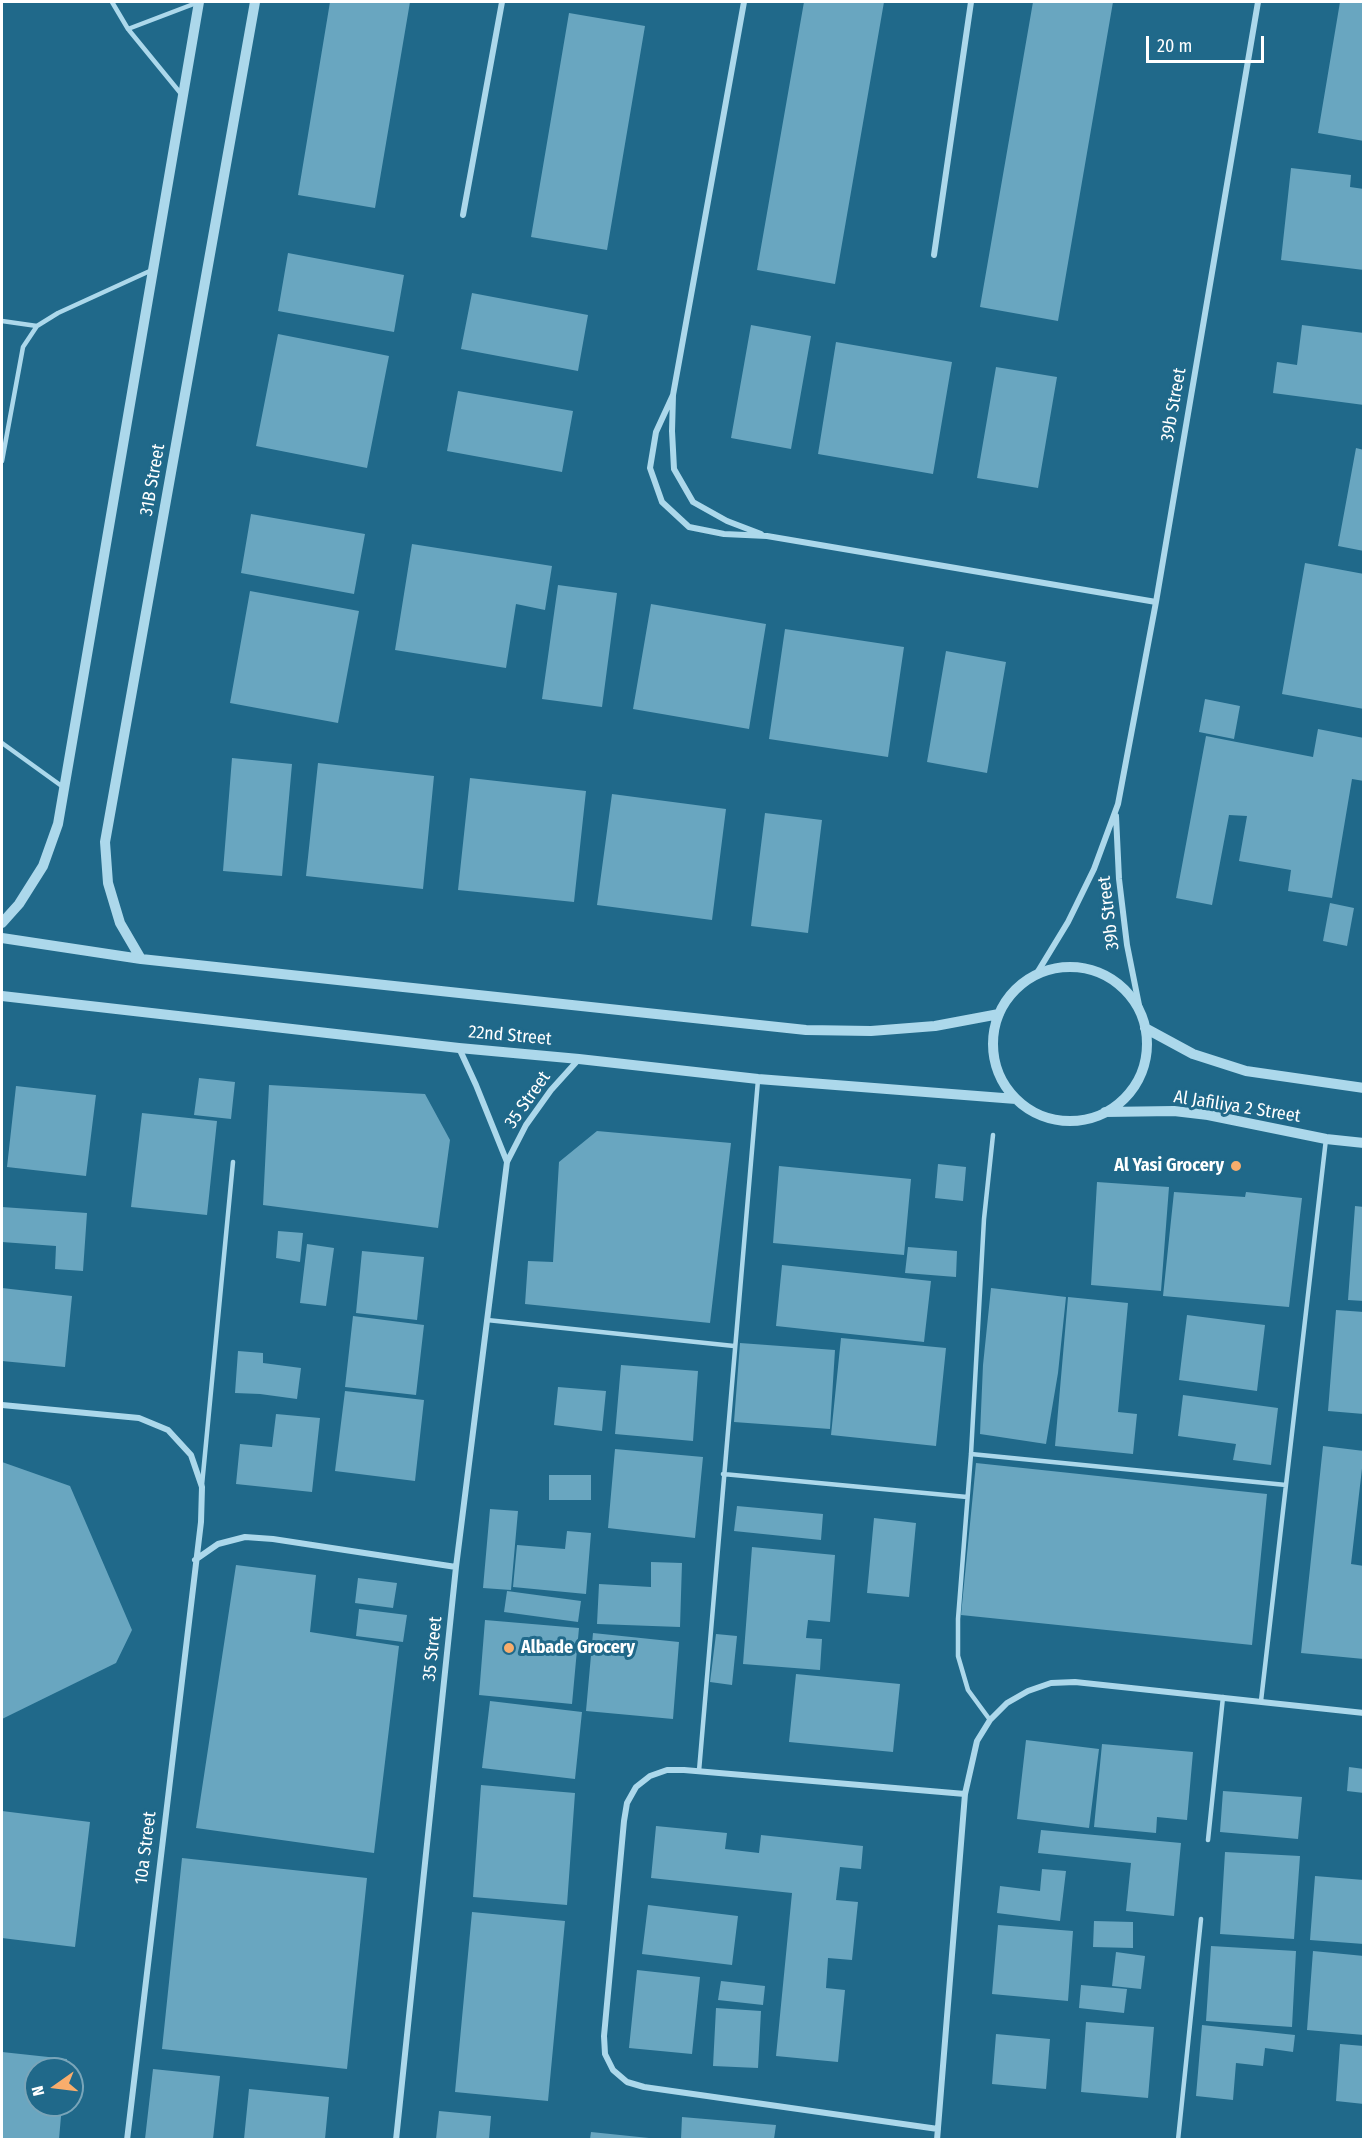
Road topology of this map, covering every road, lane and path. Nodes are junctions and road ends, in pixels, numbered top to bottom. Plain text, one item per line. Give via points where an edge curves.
1 (112, 2) edge
2 (199, 2) edge
3 (255, 2) edge
4 (502, 2) edge
5 (744, 2) edge
6 (971, 2) edge
7 (1258, 2) edge
8 (128, 29) junction
9 (183, 96) junction
10 (463, 215) dead end
11 (934, 255) dead end
12 (152, 270) junction
13 (2, 321) edge
14 (37, 326) junction
15 (674, 395) junction
16 (2, 460) edge
17 (767, 536) junction
18 (1156, 602) junction
19 (2, 743) edge
20 (65, 789) junction
21 (1116, 813) junction
22 (2, 923) edge
23 (2, 938) edge
24 (141, 959) junction
25 (1037, 973) junction
26 (2, 996) edge
27 (1140, 1010) junction
28 (999, 1014) junction
29 (1145, 1028) junction
30 (459, 1048) junction
31 (579, 1059) junction
32 (758, 1079) junction
33 (1364, 1088) edge
34 (1016, 1099) junction
35 (1105, 1112) junction
36 (993, 1135) dead end
37 (1326, 1139) junction
38 (1364, 1143) edge
39 (233, 1162) dead end
40 (507, 1162) junction
41 (487, 1320) junction
42 (734, 1346) junction
43 (2, 1404) edge
44 (971, 1454) junction
45 (723, 1474) junction
46 (1286, 1485) junction
47 (202, 1487) junction
48 (967, 1497) junction
49 (195, 1560) junction
50 (456, 1567) junction
51 (1223, 1697) junction
52 (1261, 1701) junction
53 (1364, 1713) edge
54 (990, 1720) junction
55 (699, 1771) junction
56 (965, 1794) junction
57 (1208, 1840) dead end
58 (1201, 1919) dead end
59 (938, 2129) junction
60 (128, 2139) edge
61 (396, 2139) edge
62 (937, 2139) edge
63 (1178, 2139) edge

1 - 8 lane
2 - 8 lane
2 - 9 street, 31B Street
3 - 24 street, 31B Street via 105,842 108,883 120,923
4 - 10 street
5 - 15 street
6 - 11 street
7 - 18 street, 39b Street
8 - 9 lane
9 - 12 street, 31B Street
12 - 14 lane
12 - 20 street, 31B Street
13 - 14 lane
14 - 16 lane via 23,347
15 - 17 street via 674,468 693,502 727,521
15 - 17 street via 656,432 650,468 662,502 689,527
17 - 18 street
18 - 21 street, 39b Street
19 - 20 lane
20 - 22 street, 31B Street via 43,866
21 - 25 street, 39b Street via 1068,922
21 - 27 street, 39b Street via 1127,945
23 - 24 street, 22nd Street
24 - 28 street, 22nd Street via 806,1030 925,1027
25 - 27 street via 1076,967 1095,971 1128,993
25 - 28 street via 1014,990
26 - 30 street, 22nd Street
27 - 29 street
28 - 34 street via 993,1036 995,1059 1002,1080
29 - 33 street, Al Jafiliya 2 Street via 1193,1054 1246,1071
29 - 35 street via 1146,1053 1140,1076 1126,1097
30 - 31 street, 22nd Street
30 - 40 street, 35 Street
31 - 32 street, 22nd Street
31 - 40 street, 35 Street via 526,1125
32 - 34 street, 22nd Street
32 - 42 lane
34 - 35 street via 1036,1114 1058,1120 1083,1120
35 - 37 street, Al Jafiliya 2 Street via 1174,1111 1208,1115
36 - 44 lane via 984,1218
37 - 38 street, Al Jafiliya 2 Street
37 - 46 lane
39 - 47 lane
40 - 41 street, 35 Street
41 - 42 lane
41 - 50 street, 35 Street
42 - 45 lane
43 - 47 street, 10a Street via 139,1418 168,1430 191,1455
44 - 46 lane
44 - 48 lane
45 - 48 lane
45 - 55 lane
46 - 52 lane
47 - 49 street, 10a Street
48 - 54 lane via 958,1656 968,1690
49 - 50 street via 218,1544 245,1537
49 - 60 street, 10a Street
50 - 61 street, 35 Street
51 - 52 street
51 - 54 street via 1051,1683 1007,1703
51 - 57 lane
52 - 53 street
54 - 56 street via 977,1741
55 - 56 street
55 - 59 street via 666,1770 650,1776 627,1803 604,2036 605,2054 613,2070 627,2082 644,2087
56 - 59 street
58 - 63 lane
59 - 62 street

